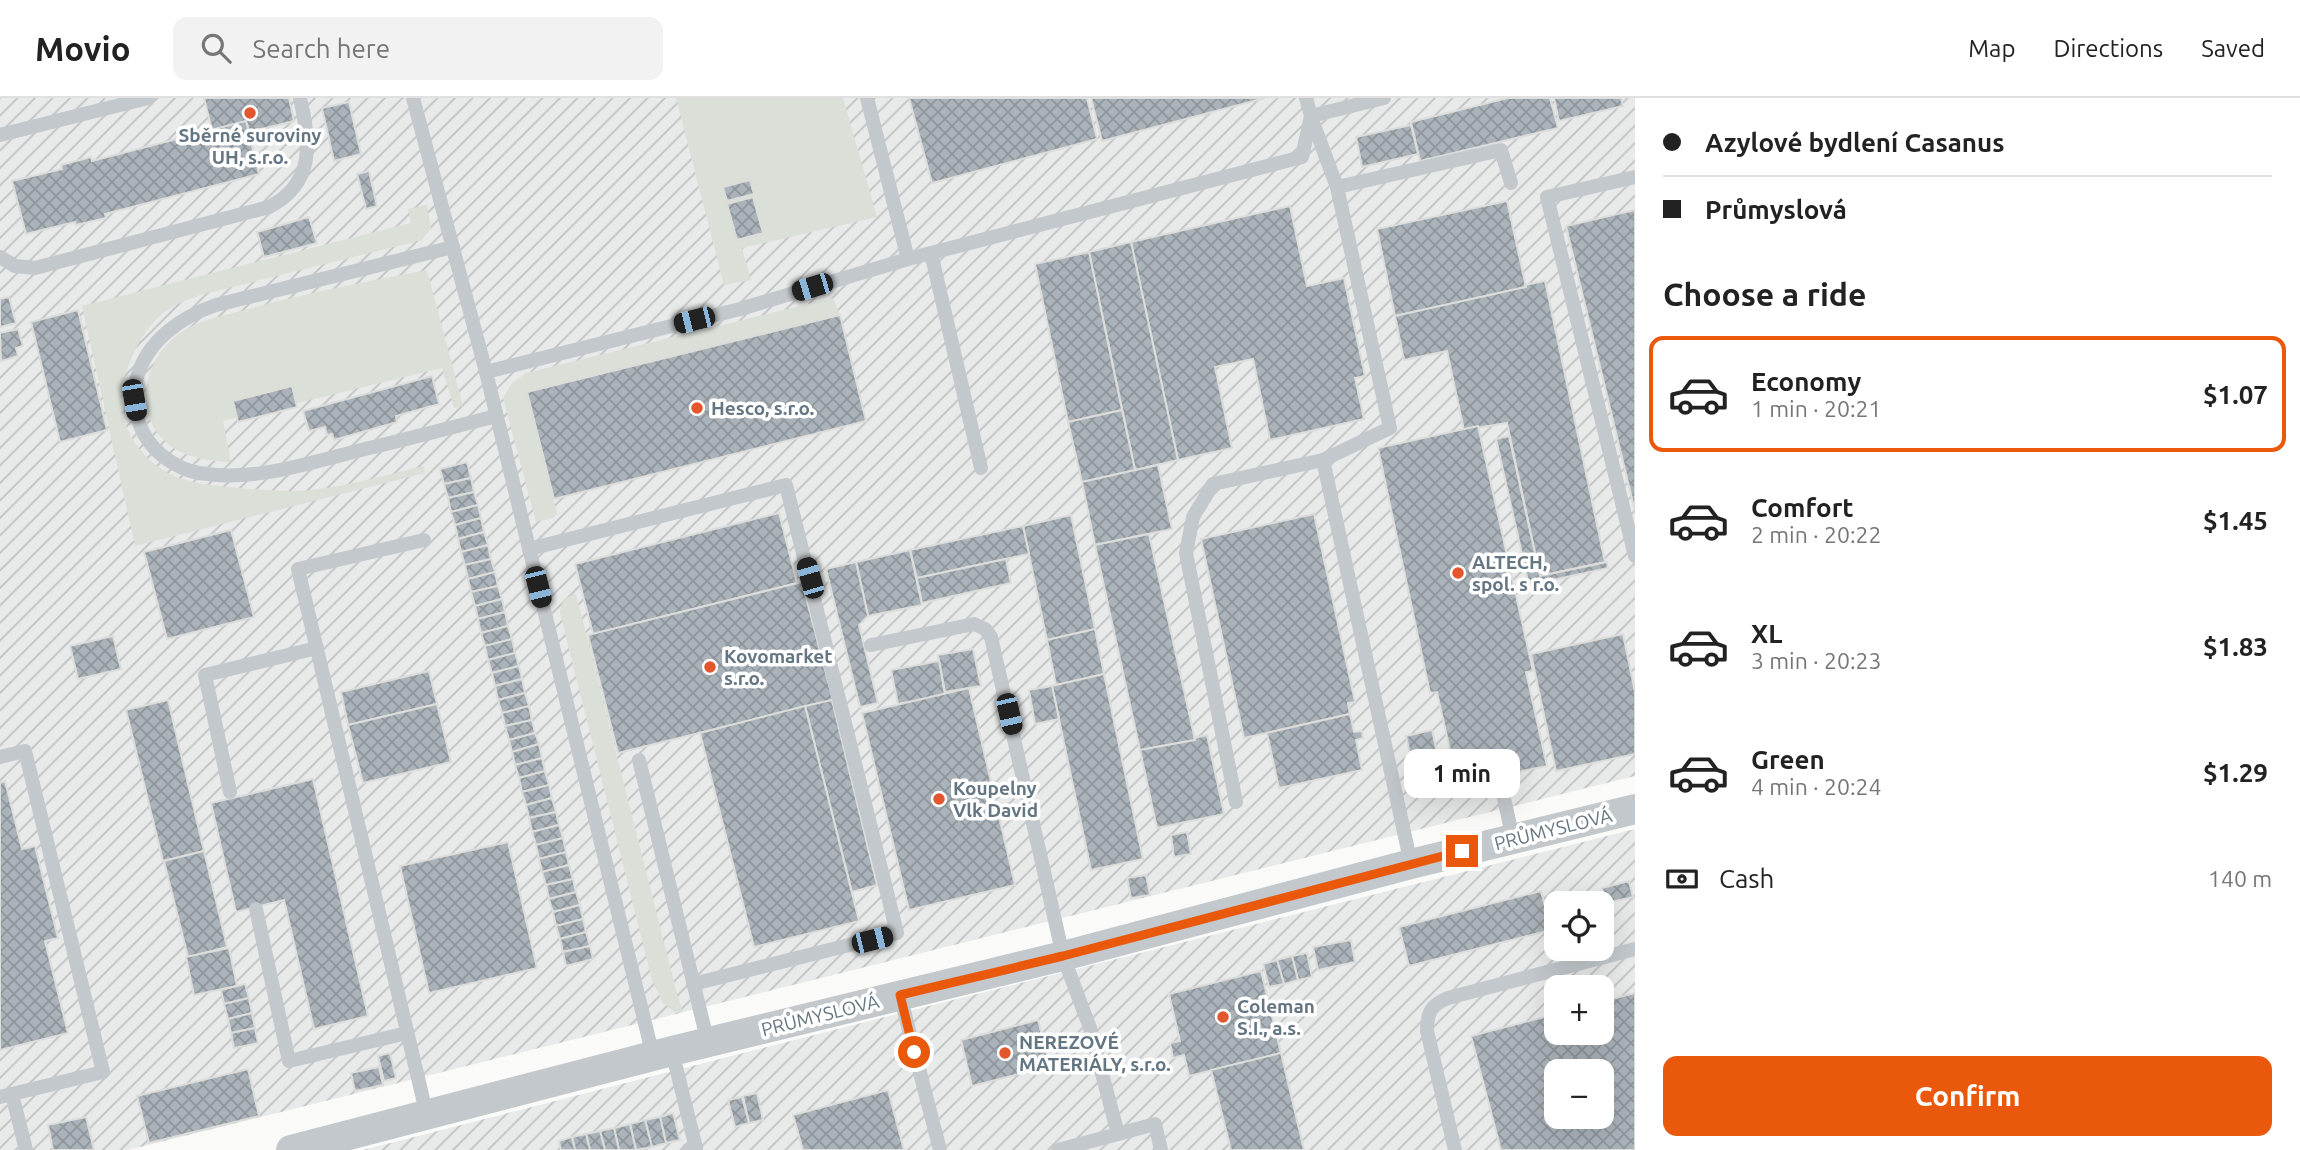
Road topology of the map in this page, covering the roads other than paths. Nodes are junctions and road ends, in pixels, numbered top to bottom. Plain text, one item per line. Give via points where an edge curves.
1 (148, 98) edge
2 (300, 98) edge
3 (413, 98) edge
4 (867, 98) edge
5 (1306, 98) edge
6 (1384, 98) edge
7 (1311, 116) junction
8 (0, 135) edge
9 (1635, 177) edge
10 (1511, 183) dead end
11 (1337, 187) junction
12 (453, 247) junction
13 (931, 253) junction
14 (0, 257) edge
15 (908, 259) junction
16 (486, 372) junction
17 (496, 416) junction
18 (1323, 460) junction
19 (981, 468) dead end
20 (425, 540) dead end
21 (529, 548) junction
22 (1635, 556) edge
23 (871, 645) dead end
24 (317, 648) junction
25 (0, 757) edge
26 (639, 760) dead end
27 (230, 792) dead end
28 (1503, 794) dead end
29 (1236, 802) dead end
30 (1635, 809) edge
31 (1513, 839) junction
32 (1411, 864) junction
33 (256, 909) dead end
34 (1635, 949) edge
35 (1063, 956) junction
36 (693, 984) junction
37 (900, 995) junction
38 (407, 1033) junction
39 (708, 1043) junction
40 (663, 1054) junction
41 (6, 1096) edge
42 (427, 1116) junction
43 (1118, 1134) junction
44 (365, 1141) edge
45 (1082, 1147) edge
46 (26, 1150) edge
47 (291, 1150) edge
48 (688, 1150) edge
49 (940, 1150) edge
50 (1058, 1150) edge
51 (1161, 1150) edge
52 (1455, 1150) edge

1 - 8 lane
2 - 14 lane via 309,141 307,158 301,176 281,202 35,268 15,266
3 - 12 lane
4 - 15 lane
5 - 7 lane
6 - 7 lane
7 - 11 lane
7 - 13 lane via 1302,157
9 - 22 lane via 1547,197
10 - 11 lane via 1501,150
11 - 18 lane via 1390,428
12 - 16 lane
12 - 17 lane via 216,305 187,317 160,338 141,367 135,388 138,420 148,441 171,462 199,473 239,475 303,464
13 - 15 lane
13 - 19 lane
15 - 16 lane via 740,309
16 - 17 lane
17 - 21 lane
18 - 29 lane via 1213,484 1193,517 1186,553
18 - 32 lane
20 - 24 lane via 298,569
21 - 36 lane via 786,485 897,933
21 - 40 lane
23 - 35 lane via 974,624 992,637
24 - 27 lane via 205,675
24 - 38 lane
25 - 41 lane via 25,751 103,1072
26 - 36 lane
28 - 31 lane
30 - 31 street, PRŮMYSLOVÁ
31 - 32 street, PRŮMYSLOVÁ
32 - 35 street, PRŮMYSLOVÁ
33 - 38 lane via 289,1060
34 - 52 lane via 1448,998 1432,1007 1427,1031
35 - 37 street, PRŮMYSLOVÁ
35 - 43 lane via 1090,1028
36 - 39 lane
37 - 39 street, PRŮMYSLOVÁ
37 - 49 lane
38 - 42 lane
39 - 40 street, PRŮMYSLOVÁ
40 - 42 street, PRŮMYSLOVÁ
40 - 48 lane via 696,1148
41 - 46 lane
42 - 44 street, PRŮMYSLOVÁ
43 - 45 lane
43 - 51 lane via 1155,1124
44 - 47 street, PRŮMYSLOVÁ
45 - 50 lane

